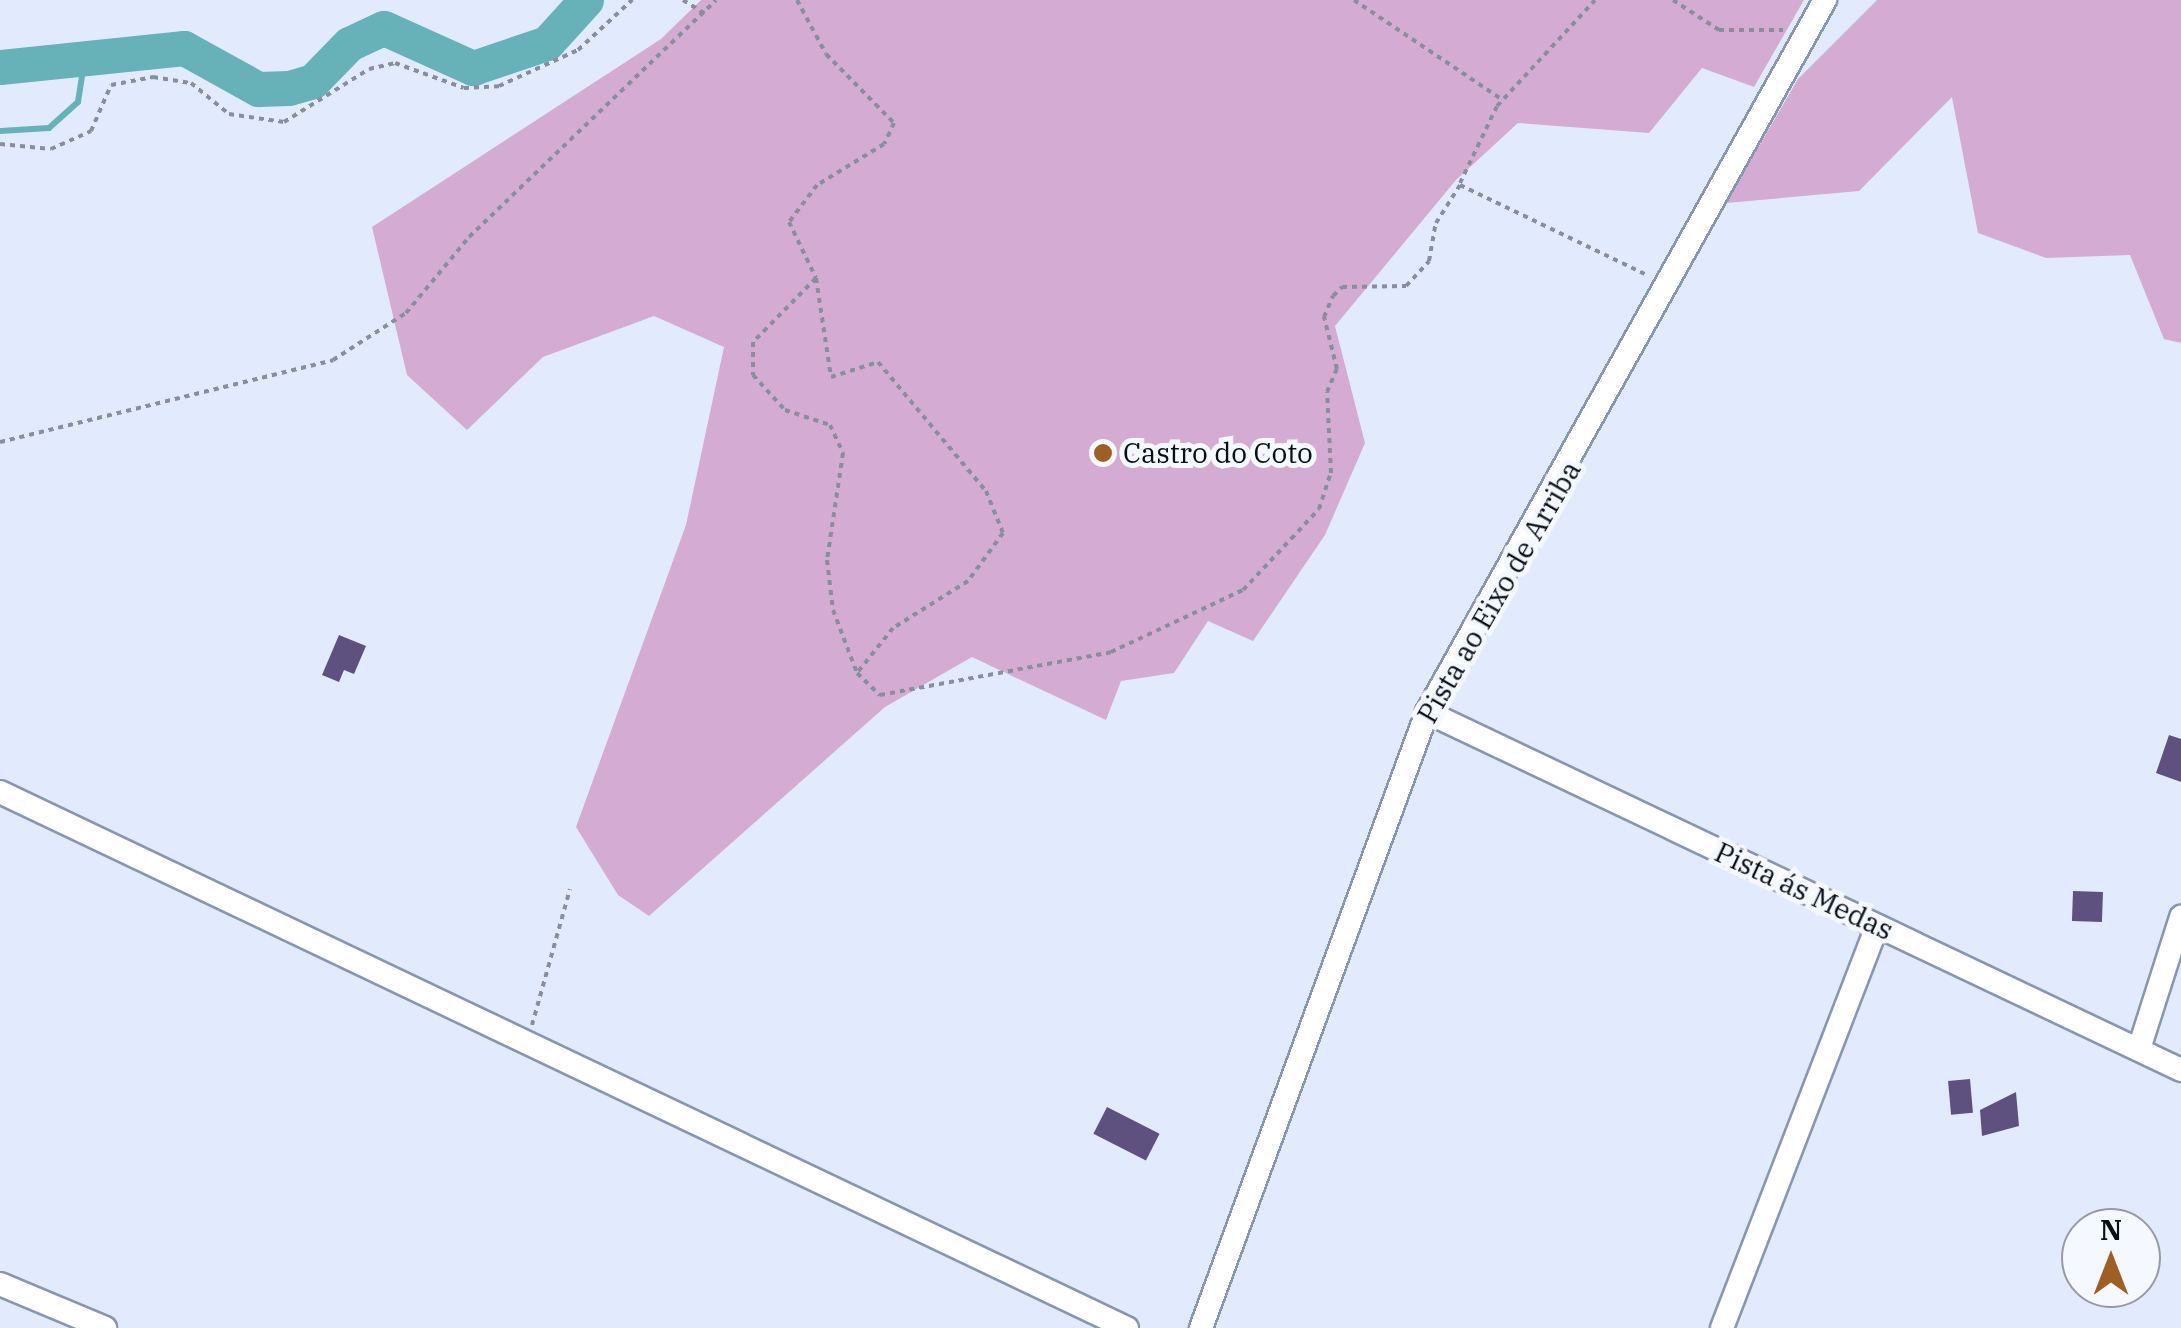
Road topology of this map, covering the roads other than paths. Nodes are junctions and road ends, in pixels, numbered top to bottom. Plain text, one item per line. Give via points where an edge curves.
1 (1825, 0) edge
2 (1427, 712) junction
3 (0, 792) edge
4 (2181, 918) edge
5 (1877, 926) junction
6 (2139, 1048) junction
7 (2181, 1070) edge
8 (0, 1284) edge
9 (105, 1328) edge
10 (1126, 1328) edge
11 (1202, 1328) edge
12 (1722, 1328) edge

1 - 2 street, Pista ao Eixo de Arriba
2 - 5 street, Pista ás Medas
2 - 11 street, Pista ao Eixo de Arriba
3 - 10 street
4 - 6 street
5 - 6 street, Pista ás Medas
5 - 12 street
6 - 7 street, Pista ás Medas
8 - 9 street

